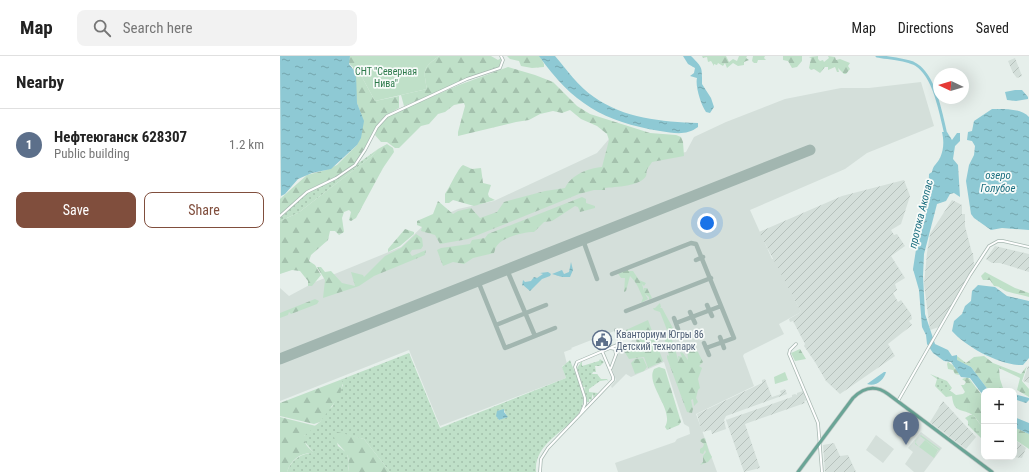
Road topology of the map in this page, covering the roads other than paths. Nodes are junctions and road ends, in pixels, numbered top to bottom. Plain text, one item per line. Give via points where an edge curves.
1 (501, 56) edge
2 (280, 216) edge
3 (1029, 247) edge
4 (616, 330) dead end
5 (620, 344) junction
6 (796, 344) dead end
7 (612, 348) junction
8 (602, 351) junction
9 (616, 354) junction
10 (610, 370) junction
11 (898, 401) junction
12 (585, 404) junction
13 (589, 406) junction
14 (579, 416) junction
15 (821, 441) junction
16 (540, 472) edge
17 (798, 472) edge
18 (822, 472) edge
19 (992, 472) edge

1 - 2 street via 503,60 500,68 467,79 387,116 377,127 355,165 336,178 307,192
3 - 11 street via 1003,241 993,243 970,275
4 - 5 street
5 - 7 street
5 - 9 street
6 - 15 street via 790,350 790,354 814,412
7 - 8 street
7 - 9 street via 616,350
8 - 10 street
8 - 12 street via 578,361 575,366
9 - 10 street
10 - 13 street via 612,382
11 - 15 main road via 881,390 865,390 853,398
11 - 19 main road
12 - 13 street
12 - 14 street
13 - 14 street
14 - 16 street via 545,452 541,459
15 - 17 main road
15 - 18 street

